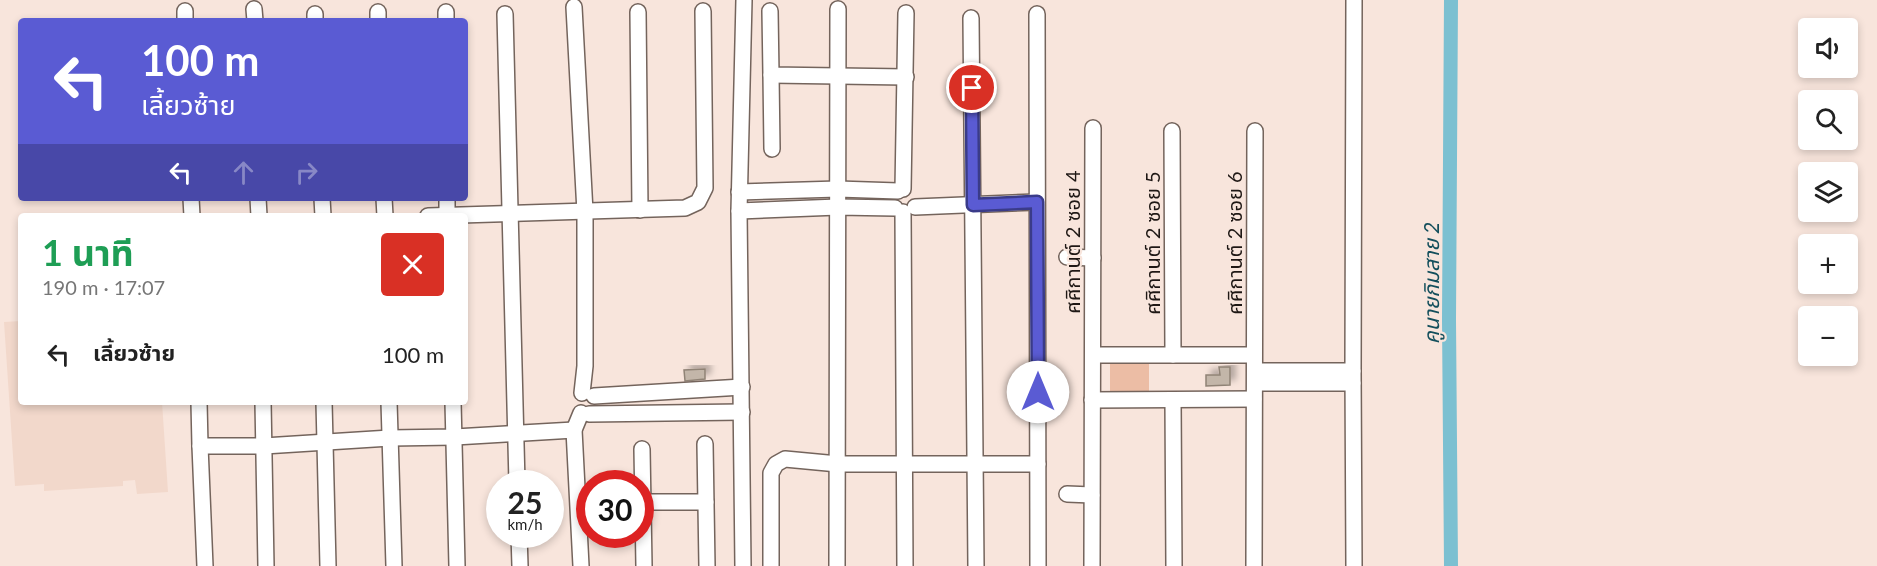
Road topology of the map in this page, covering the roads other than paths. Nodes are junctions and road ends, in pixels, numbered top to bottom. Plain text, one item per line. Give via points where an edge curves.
1 (744, 0) edge
2 (1354, 0) edge
3 (574, 7) dead end
4 (838, 9) dead end
5 (703, 11) dead end
6 (770, 11) dead end
7 (638, 12) dead end
8 (906, 13) dead end
9 (504, 14) dead end
10 (1037, 14) dead end
11 (971, 18) dead end
12 (771, 75) junction
13 (837, 77) junction
14 (906, 77) junction
15 (1093, 128) dead end
16 (1255, 130) dead end
17 (1172, 132) dead end
18 (772, 148) dead end
19 (838, 189) junction
20 (901, 190) junction
21 (739, 192) junction
22 (1037, 202) junction
23 (973, 205) junction
24 (838, 207) junction
25 (904, 209) junction
26 (640, 210) junction
27 (739, 211) junction
28 (585, 212) junction
29 (509, 214) junction
30 (468, 215) edge
31 (1067, 257) dead end
32 (1093, 258) junction
33 (1092, 355) junction
34 (1173, 355) junction
35 (1254, 355) junction
36 (1255, 377) junction
37 (1353, 377) junction
38 (742, 387) junction
39 (588, 394) junction
40 (1254, 399) junction
41 (1092, 400) junction
42 (1173, 400) junction
43 (199, 405) edge
44 (263, 405) edge
45 (324, 405) edge
46 (389, 405) edge
47 (453, 405) edge
48 (742, 412) junction
49 (585, 414) junction
50 (574, 430) junction
51 (516, 433) junction
52 (454, 436) junction
53 (390, 438) junction
54 (324, 442) junction
55 (705, 444) dead end
56 (200, 446) junction
57 (264, 446) junction
58 (642, 449) dead end
59 (975, 463) junction
60 (838, 464) junction
61 (1038, 464) junction
62 (905, 465) junction
63 (517, 470) edge
64 (580, 470) edge
65 (642, 470) edge
66 (1066, 494) dead end
67 (1092, 495) junction
68 (654, 502) edge
69 (706, 502) junction
70 (519, 548) edge
71 (581, 548) edge
72 (643, 548) edge
73 (205, 566) edge
74 (266, 566) edge
75 (328, 566) edge
76 (394, 566) edge
77 (457, 566) edge
78 (520, 566) edge
79 (580, 566) edge
80 (644, 566) edge
81 (707, 566) edge
82 (743, 566) edge
83 (771, 566) edge
84 (837, 566) edge
85 (905, 566) edge
86 (976, 566) edge
87 (1038, 566) edge
88 (1092, 566) edge
89 (1174, 566) edge
90 (1254, 566) edge
91 (1354, 566) edge

1 - 21 street
2 - 37 street
3 - 28 street
4 - 13 street
5 - 26 street via 705,188 698,202 685,208
6 - 12 street
7 - 26 street
8 - 14 street
9 - 29 street
10 - 22 street
11 - 23 street
12 - 13 street
12 - 18 street
13 - 14 street
13 - 19 street
14 - 20 street
15 - 32 street, ศศิกานต์ 2 ซอย 4
16 - 35 street, ศศิกานต์ 2 ซอย 6
17 - 34 street, ศศิกานต์ 2 ซอย 5
19 - 20 street
19 - 21 street
19 - 24 street
20 - 25 street via 893,199
20 - 25 street via 915,194 917,203
21 - 27 street
22 - 23 street
22 - 61 street
23 - 25 street
23 - 59 street
24 - 25 street
24 - 27 street
24 - 60 street
25 - 62 street
26 - 28 street
27 - 38 street
28 - 29 street
28 - 39 street
29 - 30 street
29 - 51 street
31 - 32 street
32 - 33 street, ศศิกานต์ 2 ซอย 4
33 - 34 street
33 - 41 street, ศศิกานต์ 2 ซอย 4
34 - 35 street
35 - 36 street, ศศิกานต์ 2 ซอย 6
36 - 37 street
36 - 40 street, ศศิกานต์ 2 ซอย 6
37 - 91 street
38 - 39 street
38 - 48 street
39 - 49 street via 578,395 575,403 578,411
40 - 42 street
40 - 90 street, ศศิกานต์ 2 ซอย 6
41 - 42 street
41 - 67 street, ศศิกานต์ 2 ซอย 4
42 - 89 street
43 - 56 street
44 - 57 street
45 - 54 street
46 - 53 street
47 - 52 street
48 - 49 street
48 - 82 street
49 - 50 street
50 - 51 street
50 - 64 street
51 - 52 street
51 - 63 street
52 - 53 street
52 - 77 street
53 - 54 street
53 - 76 street
54 - 57 street
54 - 75 street
55 - 69 street
56 - 57 street
56 - 73 street
57 - 74 street
58 - 65 street
59 - 61 street
59 - 62 street
59 - 86 street
60 - 62 street
60 - 83 street via 785,459 776,464 771,473
60 - 84 street
61 - 87 street
62 - 85 street
66 - 67 street
67 - 88 street, ศศิกานต์ 2 ซอย 4
68 - 69 street
69 - 81 street
70 - 78 street
71 - 79 street
72 - 80 street

